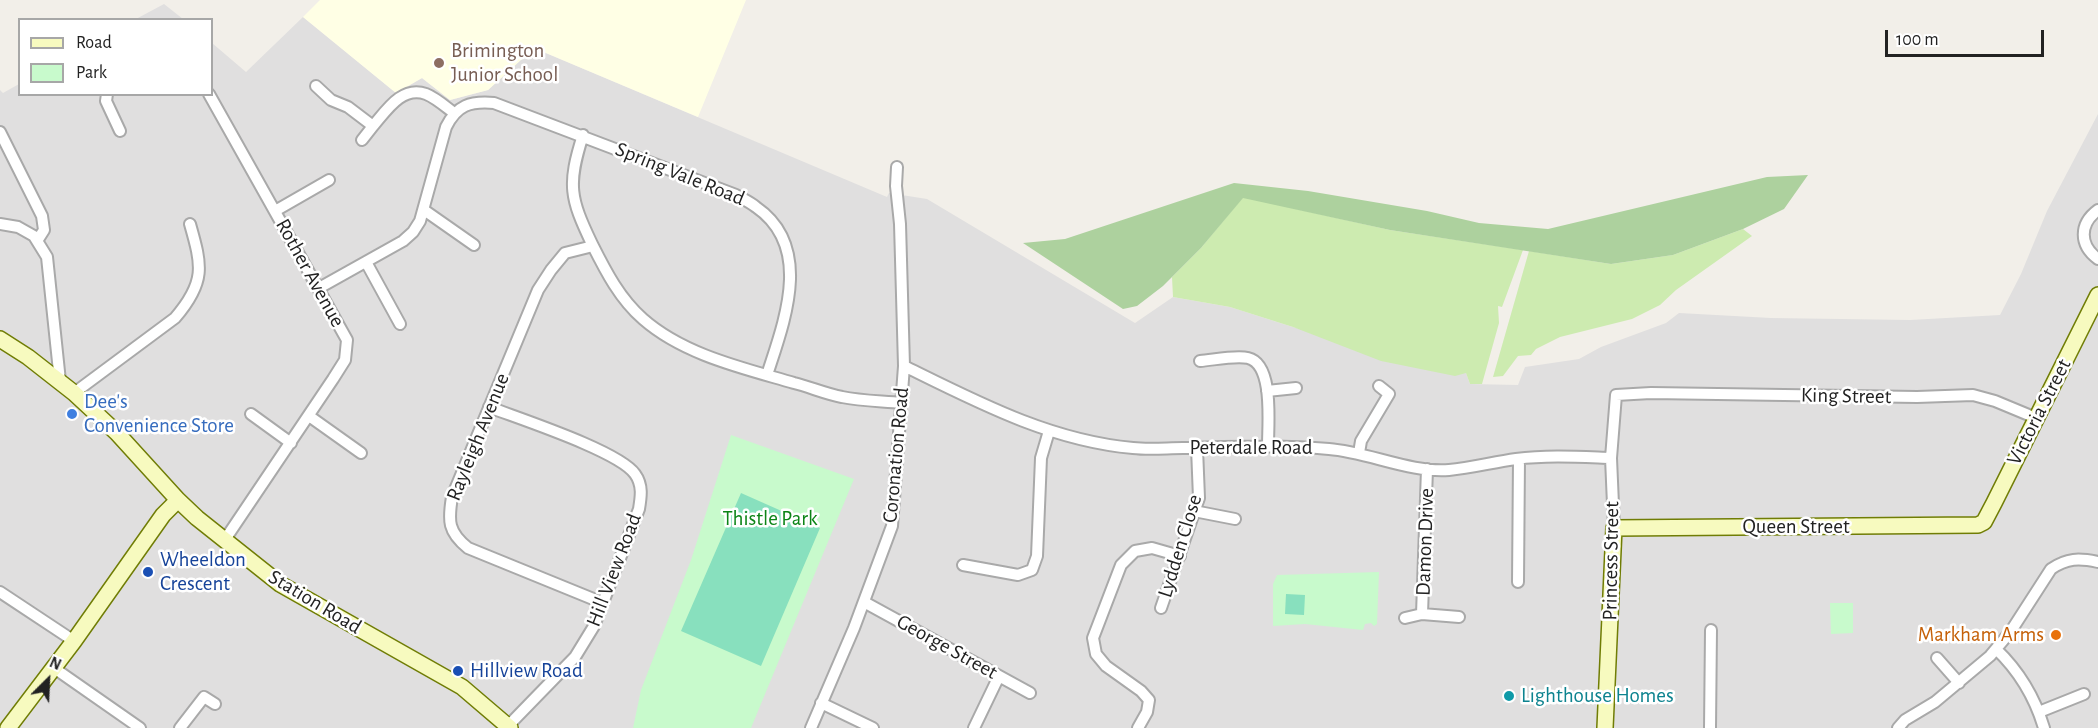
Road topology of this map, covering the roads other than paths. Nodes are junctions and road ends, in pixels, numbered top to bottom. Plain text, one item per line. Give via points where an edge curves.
1 (316, 86) dead end
2 (107, 96) edge
3 (210, 96) edge
4 (459, 109) junction
5 (372, 126) junction
6 (120, 130) dead end
7 (0, 132) edge
8 (583, 135) junction
9 (362, 140) dead end
10 (897, 167) dead end
11 (329, 180) dead end
12 (424, 210) junction
13 (2098, 210) edge
14 (275, 211) junction
15 (0, 224) edge
16 (190, 224) dead end
17 (36, 239) junction
18 (474, 245) dead end
19 (593, 246) junction
20 (2098, 259) edge
21 (366, 262) junction
22 (319, 288) junction
23 (2098, 295) edge
24 (400, 324) dead end
25 (0, 339) edge
26 (1200, 361) dead end
27 (904, 366) junction
28 (766, 375) junction
29 (60, 381) junction
30 (1379, 386) dead end
31 (1296, 388) dead end
32 (1267, 391) junction
33 (74, 393) junction
34 (1616, 395) joint
35 (902, 403) junction
36 (489, 407) junction
37 (251, 414) dead end
38 (309, 416) junction
39 (2036, 418) junction
40 (1049, 431) junction
41 (291, 443) junction
42 (1268, 445) junction
43 (1197, 448) junction
44 (361, 453) dead end
45 (1359, 453) junction
46 (1611, 458) junction
47 (1518, 459) junction
48 (1427, 469) junction
49 (178, 500) junction
50 (1194, 511) junction
51 (1235, 519) dead end
52 (1978, 525) joint
53 (1614, 528) junction
54 (224, 541) junction
55 (1180, 556) junction
56 (2098, 562) edge
57 (963, 565) dead end
58 (1518, 582) dead end
59 (0, 592) edge
60 (864, 602) junction
61 (603, 603) junction
62 (1161, 608) dead end
63 (1422, 614) junction
64 (1459, 617) dead end
65 (1405, 618) dead end
66 (1711, 630) dead end
67 (74, 641) junction
68 (1996, 649) junction
69 (1937, 658) dead end
70 (54, 668) junction
71 (999, 676) junction
72 (1959, 683) junction
73 (1030, 693) dead end
74 (2084, 694) dead end
75 (821, 703) junction
76 (215, 705) dead end
77 (2039, 712) junction
78 (134, 726) edge
79 (509, 727) edge
80 (8, 728) edge
81 (180, 728) edge
82 (811, 728) edge
83 (873, 728) edge
84 (974, 728) edge
85 (1138, 728) edge
86 (1605, 728) edge
87 (1710, 728) edge
88 (1898, 728) edge
89 (2044, 728) edge

1 - 5 street
2 - 6 street
3 - 14 street, Rother Avenue
4 - 5 street via 428,94 412,93 396,99
4 - 8 street, Spring Vale Road via 478,102 494,103
4 - 12 street via 446,127
5 - 9 street
7 - 17 street via 42,216 44,230
8 - 19 street via 575,160 573,191 579,217
8 - 28 street, Spring Vale Road via 736,195 758,207 775,226 785,246 791,290
10 - 27 street, Coronation Road
11 - 14 street
12 - 18 street
12 - 21 street via 403,241
13 - 20 street via 2091,215 2084,235 2085,245
14 - 22 street, Rother Avenue
15 - 17 street via 18,227
16 - 33 street via 200,259 199,274 187,304 175,318
17 - 29 street via 46,257
19 - 28 street via 615,287 643,319 681,345
19 - 36 street, Rayleigh Avenue via 565,253 550,270
21 - 22 street
21 - 24 street
22 - 38 street, Rother Avenue via 347,340 345,360
23 - 39 street, Victoria Street
25 - 29 street, Station Road
26 - 32 street via 1247,358 1258,363
27 - 35 street, Coronation Road
27 - 40 street, Peterdale Road
28 - 35 street via 843,398
29 - 33 street, Station Road
30 - 45 street via 1389,394 1361,441
31 - 32 street
32 - 42 street
33 - 49 street, Station Road
34 - 39 street, King Street via 1973,395
34 - 46 street, Princess Street
35 - 60 street, Coronation Road via 892,526
36 - 61 street, Hill View Road via 604,452 636,475 642,493 639,509
36 - 61 street, Rayleigh Avenue via 452,496 451,527 456,539 468,548
37 - 41 street
38 - 41 street, Rother Avenue
38 - 44 street
39 - 52 street, Victoria Street via 1984,522
40 - 43 street, Peterdale Road via 1135,448
40 - 57 street via 1041,458 1037,556 1032,570 1018,574
41 - 54 street, Rother Avenue
42 - 43 street, Peterdale Road
42 - 45 street, Peterdale Road
43 - 50 street, Lydden Close via 1198,498
45 - 48 street, Peterdale Road
46 - 47 street, Peterdale Road
46 - 53 street, Princess Street
47 - 48 street, Peterdale Road via 1449,470
47 - 58 street
48 - 63 street, Damon Drive
49 - 54 street, Station Road
49 - 67 street via 163,515
50 - 51 street
50 - 55 street, Lydden Close
52 - 53 street, Queen Street
53 - 86 street, Princess Street
54 - 79 street, Station Road via 280,584 462,687
55 - 62 street, Lydden Close
55 - 85 street via 1152,548 1134,551 1121,565 1093,638 1096,654 1106,666 1149,700
56 - 68 street via 2072,559 2051,569
59 - 67 street
60 - 71 street, George Street
60 - 75 street, Coronation Road
61 - 79 street, Hill View Road via 575,657
63 - 64 street, Damon Drive
63 - 65 street, Damon Drive
66 - 87 street
67 - 70 street
68 - 72 street
68 - 77 street via 2018,674
69 - 72 street
70 - 78 street
70 - 80 street
71 - 73 street, George Street
71 - 84 street
72 - 88 street
74 - 77 street
75 - 82 street, Coronation Road
75 - 83 street
76 - 81 street via 204,697
77 - 89 street

